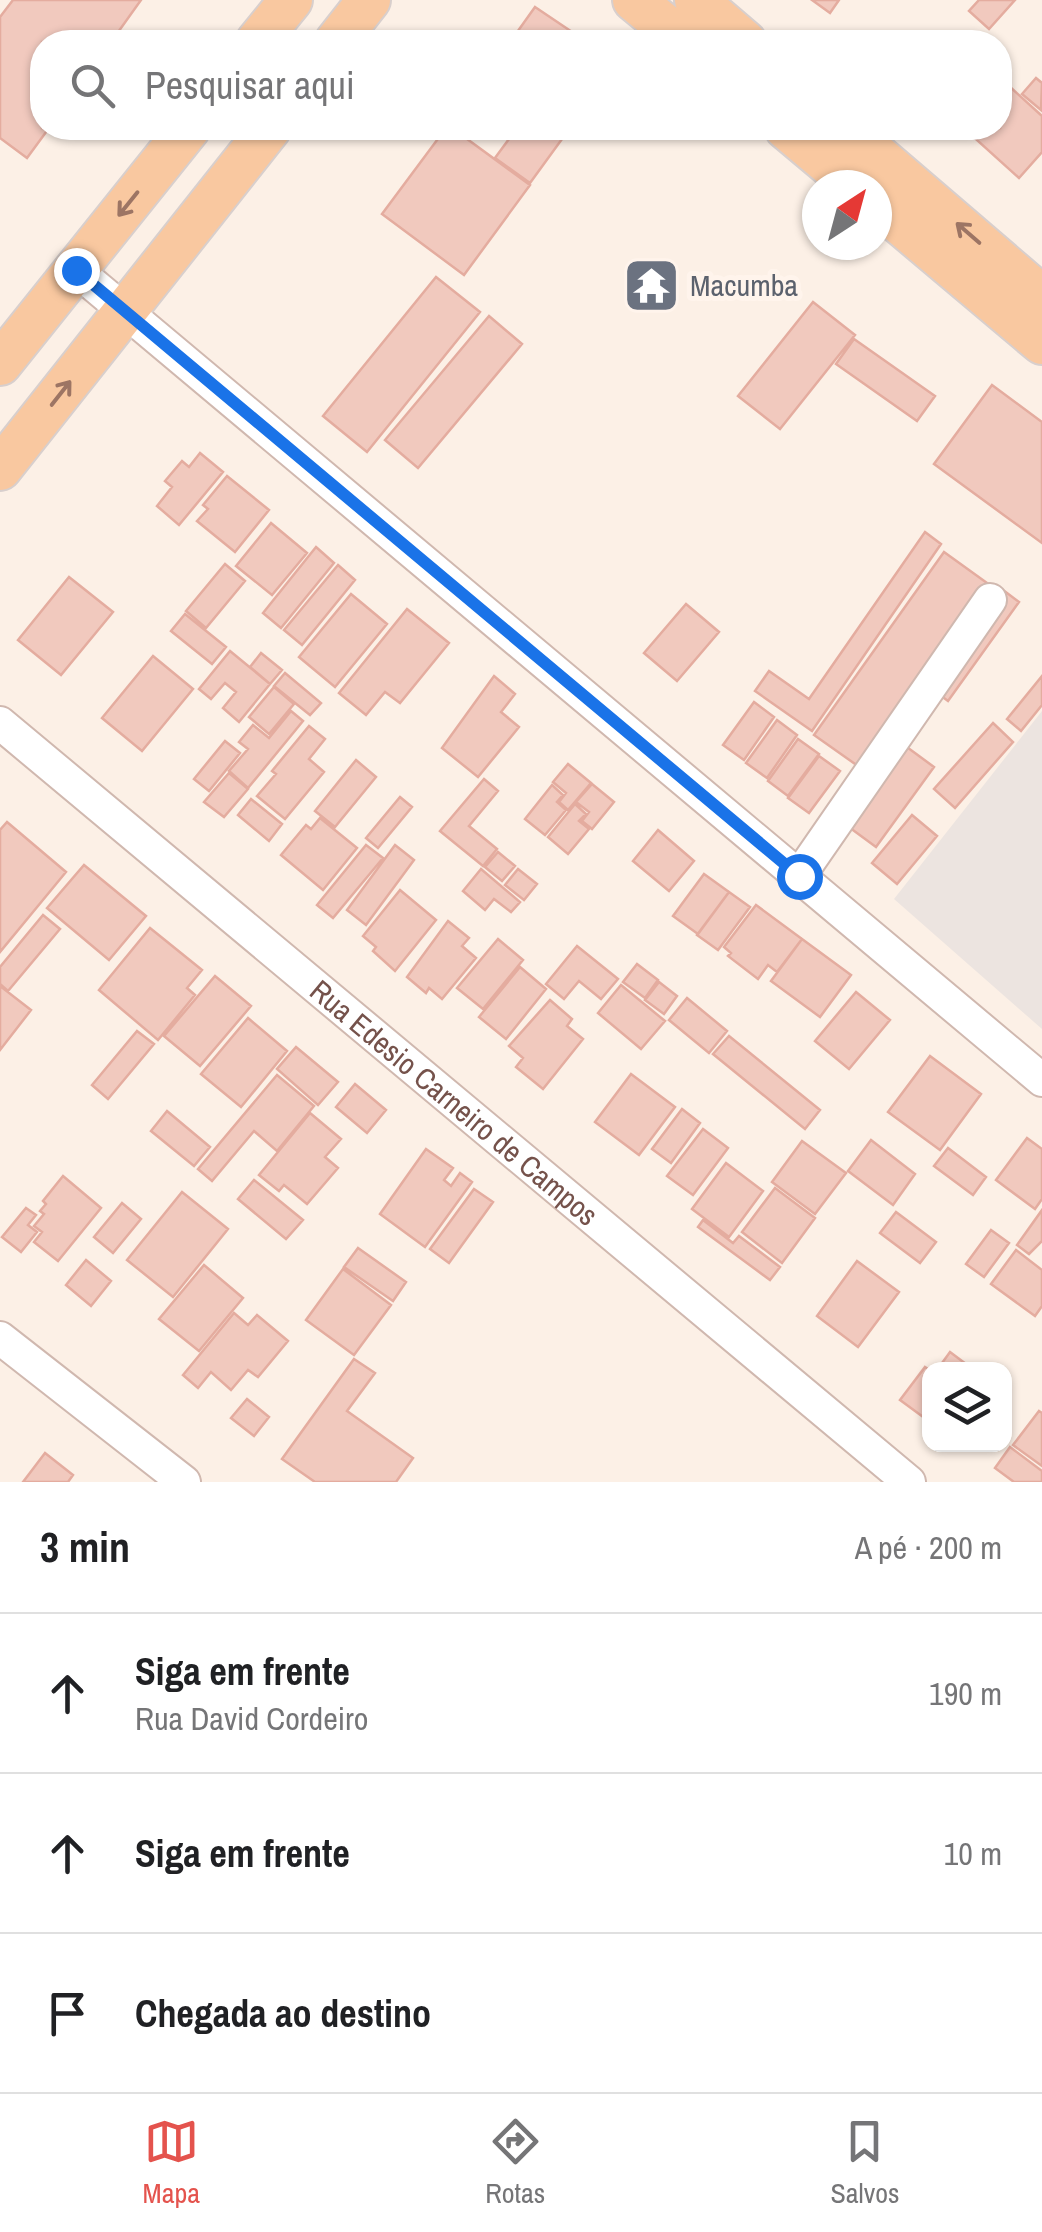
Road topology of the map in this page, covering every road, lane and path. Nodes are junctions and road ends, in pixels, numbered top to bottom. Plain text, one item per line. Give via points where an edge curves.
1 (290, 0) edge
2 (370, 0) edge
3 (634, 0) edge
4 (696, 0) edge
5 (266, 30) edge
6 (346, 30) edge
7 (670, 30) edge
8 (732, 30) edge
9 (179, 140) edge
10 (261, 140) edge
11 (800, 140) edge
12 (858, 140) edge
13 (836, 170) edge
14 (892, 217) edge
15 (76, 270) junction
16 (1042, 297) edge
17 (125, 312) junction
18 (1042, 343) edge
19 (0, 364) edge
20 (0, 469) edge
21 (990, 600) dead end
22 (0, 723) edge
23 (799, 876) junction
24 (1042, 1080) edge
25 (0, 1338) edge
26 (184, 1482) edge
27 (909, 1482) edge

1 - 5 main road
2 - 6 main road
3 - 7 main road
4 - 8 main road
9 -> 15 main road
10 - 17 main road
11 - 13 main road
16 -> 12 main road
14 - 18 main road
15 - 17 street
15 - 19 main road
20 -> 17 main road
17 - 23 street
21 - 23 street
22 - 27 street, Rua Edesio Carneiro de Campos
23 - 24 street
25 - 26 street

